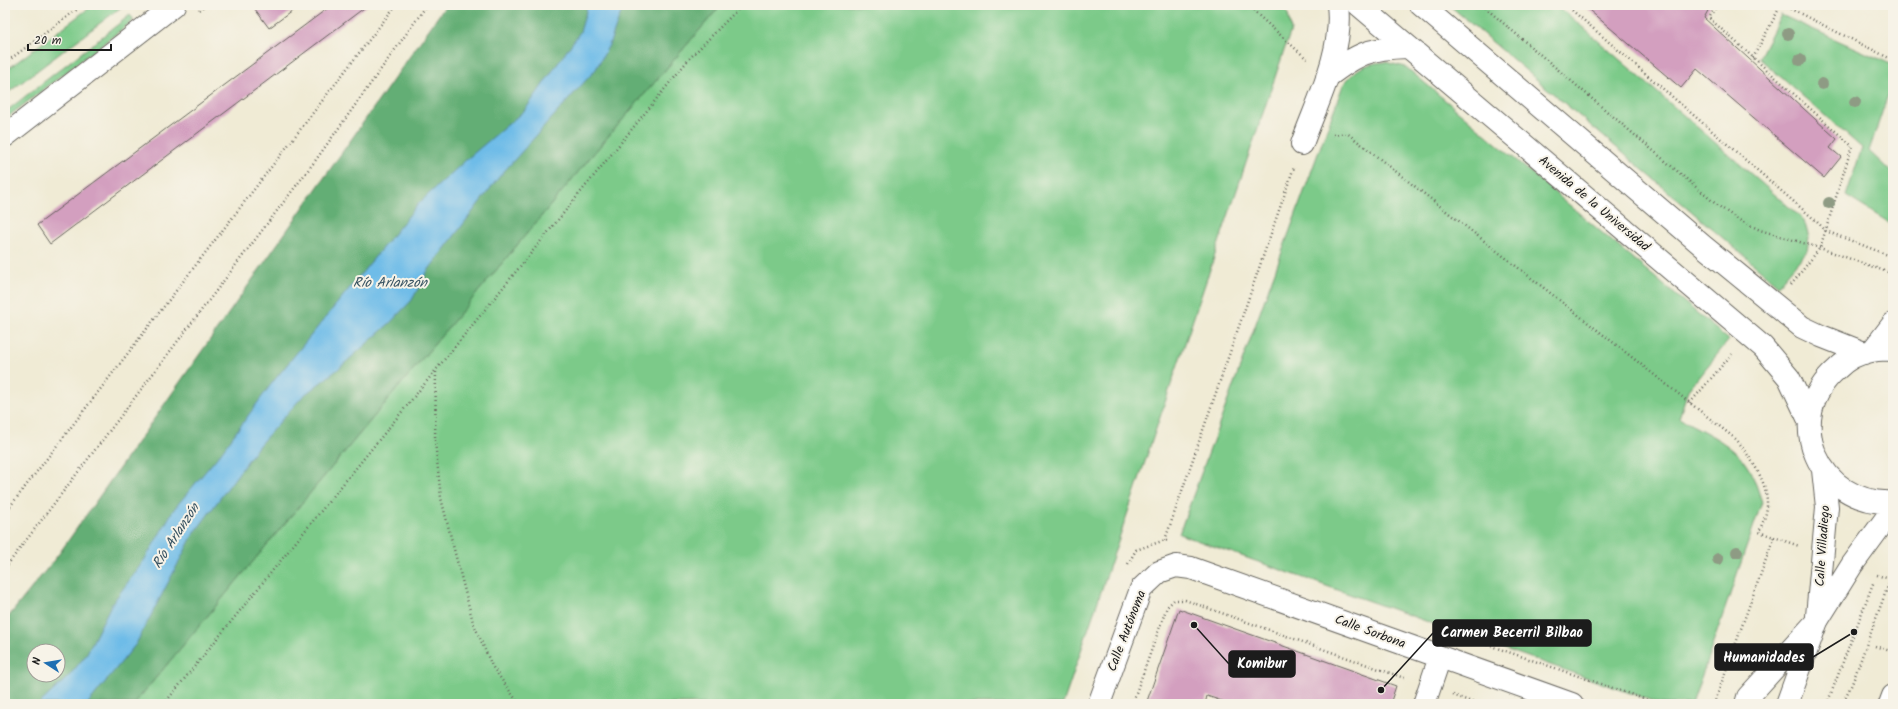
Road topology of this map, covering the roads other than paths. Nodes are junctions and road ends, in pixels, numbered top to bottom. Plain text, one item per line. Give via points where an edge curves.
1 (174, 5) edge
2 (1338, 5) edge
3 (1359, 5) edge
4 (1421, 5) edge
5 (1407, 47) junction
6 (1327, 77) junction
7 (5, 136) edge
8 (1302, 144) road end
9 (1893, 324) edge
10 (1877, 351) edge
11 (1810, 420) junction
12 (1823, 470) junction
13 (1893, 502) edge
14 (1893, 510) edge
15 (1192, 568) joint
16 (1817, 621) junction
17 (1440, 657) junction
18 (1427, 696) edge
19 (1893, 696) edge
20 (1100, 704) edge
21 (1572, 704) edge
22 (1746, 704) edge
23 (1787, 704) edge
24 (1890, 704) edge

1 - 7 main road
2 - 6 main road via 1338,34
3 - 5 main road, Avenida de la Universidad
4 - 10 main road via 1703,246 1802,327 1821,336
5 - 6 main road via 1365,52
5 - 11 main road, Avenida de la Universidad via 1763,347 1789,378
6 - 8 main road
9 - 10 main road
10 - 11 main road via 1844,362 1826,378 1816,393
11 - 12 main road via 1813,450
12 - 13 main road via 1841,488 1862,499 1880,503
12 - 16 main road, Calle Villadiego via 1827,508
14 - 16 main road, Calle Villadiego via 1852,565
15 - 17 main road, Calle Sorbona
15 - 20 main road, Calle Autónoma via 1176,566 1159,572 1141,589
16 - 22 main road, Calle Villadiego via 1748,697
16 - 23 main road, Calle Villadiego
17 - 18 main road
17 - 21 main road, Calle Sorbona
19 - 24 main road

